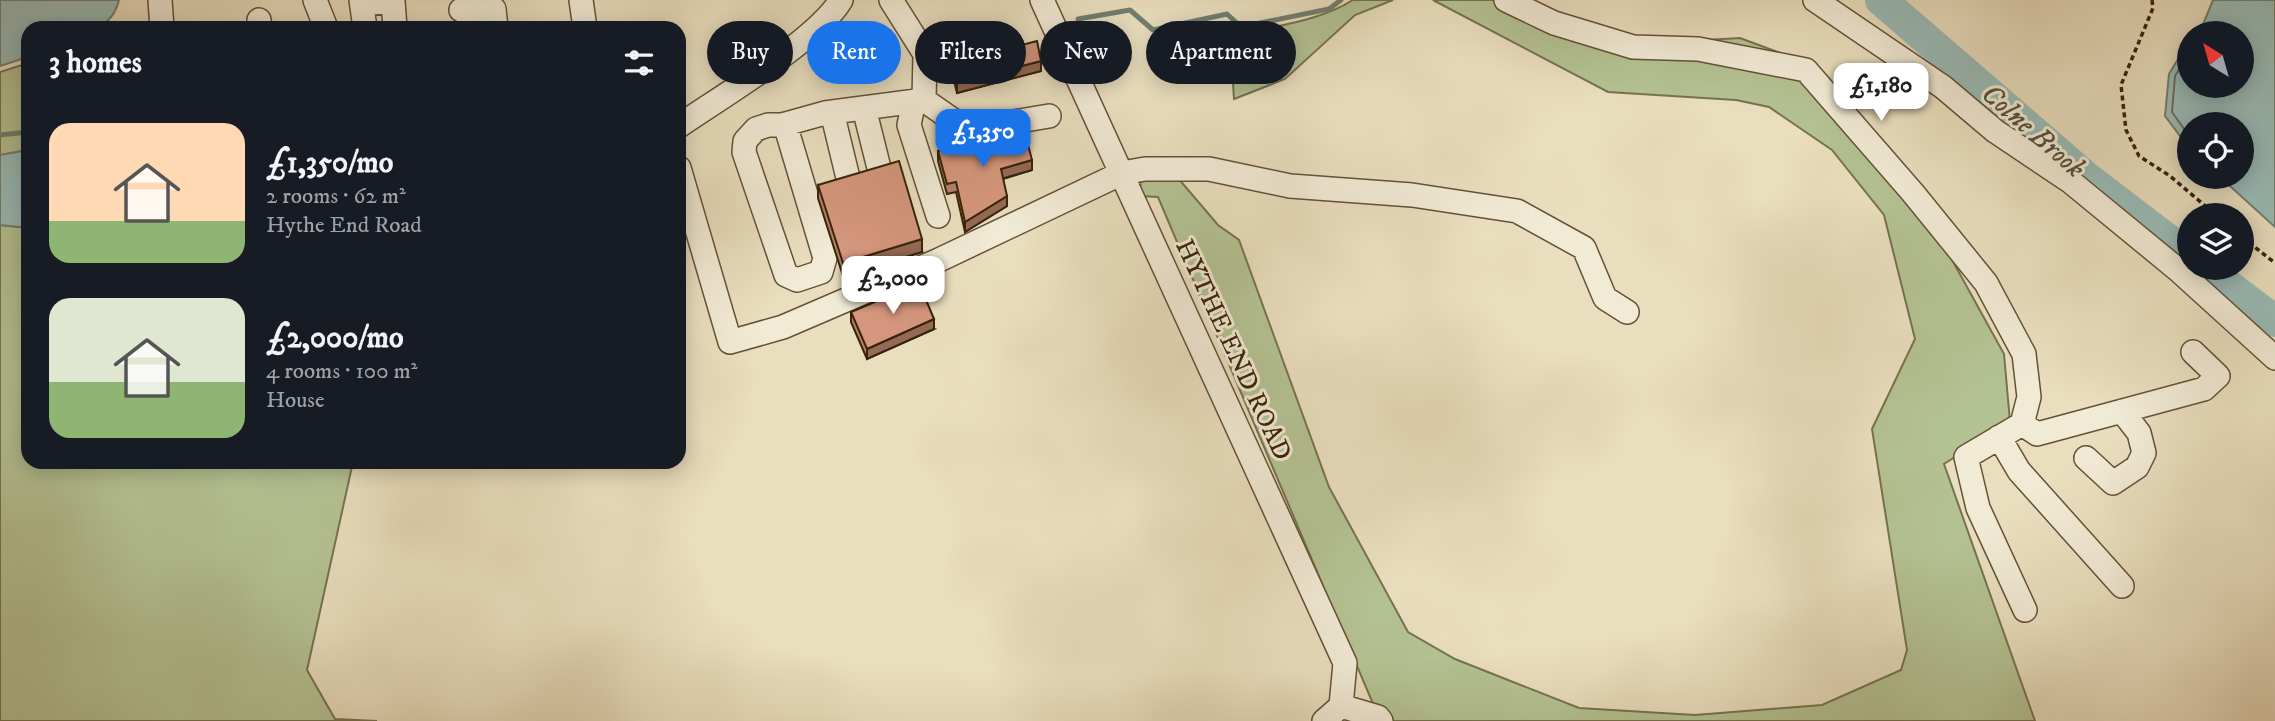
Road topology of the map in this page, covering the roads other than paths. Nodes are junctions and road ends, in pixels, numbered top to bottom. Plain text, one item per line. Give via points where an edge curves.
1 (160, 0) edge
2 (581, 0) edge
3 (841, 0) edge
4 (891, 0) edge
5 (1042, 0) edge
6 (1506, 0) edge
7 (1815, 0) edge
8 (321, 1) edge
9 (361, 2) edge
10 (461, 10) dead end
11 (162, 21) edge
12 (325, 21) edge
13 (364, 21) edge
14 (394, 21) edge
15 (495, 21) edge
16 (584, 21) edge
17 (919, 101) junction
18 (864, 108) junction
19 (832, 112) junction
20 (1049, 116) dead end
21 (686, 121) edge
22 (785, 124) junction
23 (879, 167) edge
24 (1122, 173) junction
25 (848, 178) edge
26 (686, 192) edge
27 (938, 216) dead end
28 (1627, 312) dead end
29 (2193, 352) dead end
30 (2275, 358) edge
31 (2122, 411) junction
32 (2022, 424) junction
33 (1999, 437) junction
34 (2086, 458) dead end
35 (2122, 586) dead end
36 (2025, 610) dead end
37 (1333, 713) edge
38 (1381, 721) edge

1 - 11 street
2 - 16 street
3 - 21 street via 834,13 812,32
4 - 17 street via 925,54
5 - 24 street, HYTHE END ROAD
6 - 32 street via 1554,23 1633,47 1698,49 1806,70 1986,283 2024,354 2029,397
7 - 30 street via 1944,87 1995,131 2071,182
8 - 12 street
9 - 13 street
9 - 14 street via 393,1
10 - 15 street via 494,9
17 - 18 street
17 - 20 street via 967,130
17 - 27 street via 909,125
18 - 19 street
18 - 23 street
19 - 22 street
19 - 25 street
22 - 22 street via 825,258 821,272 797,280 786,275 744,152 745,141 756,129
24 - 26 street via 927,265 783,327 730,342
24 - 28 street via 1209,169 1290,186 1412,195 1517,211 1584,248 1605,298
24 - 37 street, HYTHE END ROAD via 1345,663
29 - 31 street via 2218,376 2204,389
31 - 32 street via 2037,433
31 - 34 street via 2139,433 2144,453 2137,467 2113,483
32 - 33 street
33 - 35 street via 2019,471
33 - 36 street via 1966,457 1978,508
37 - 38 street

